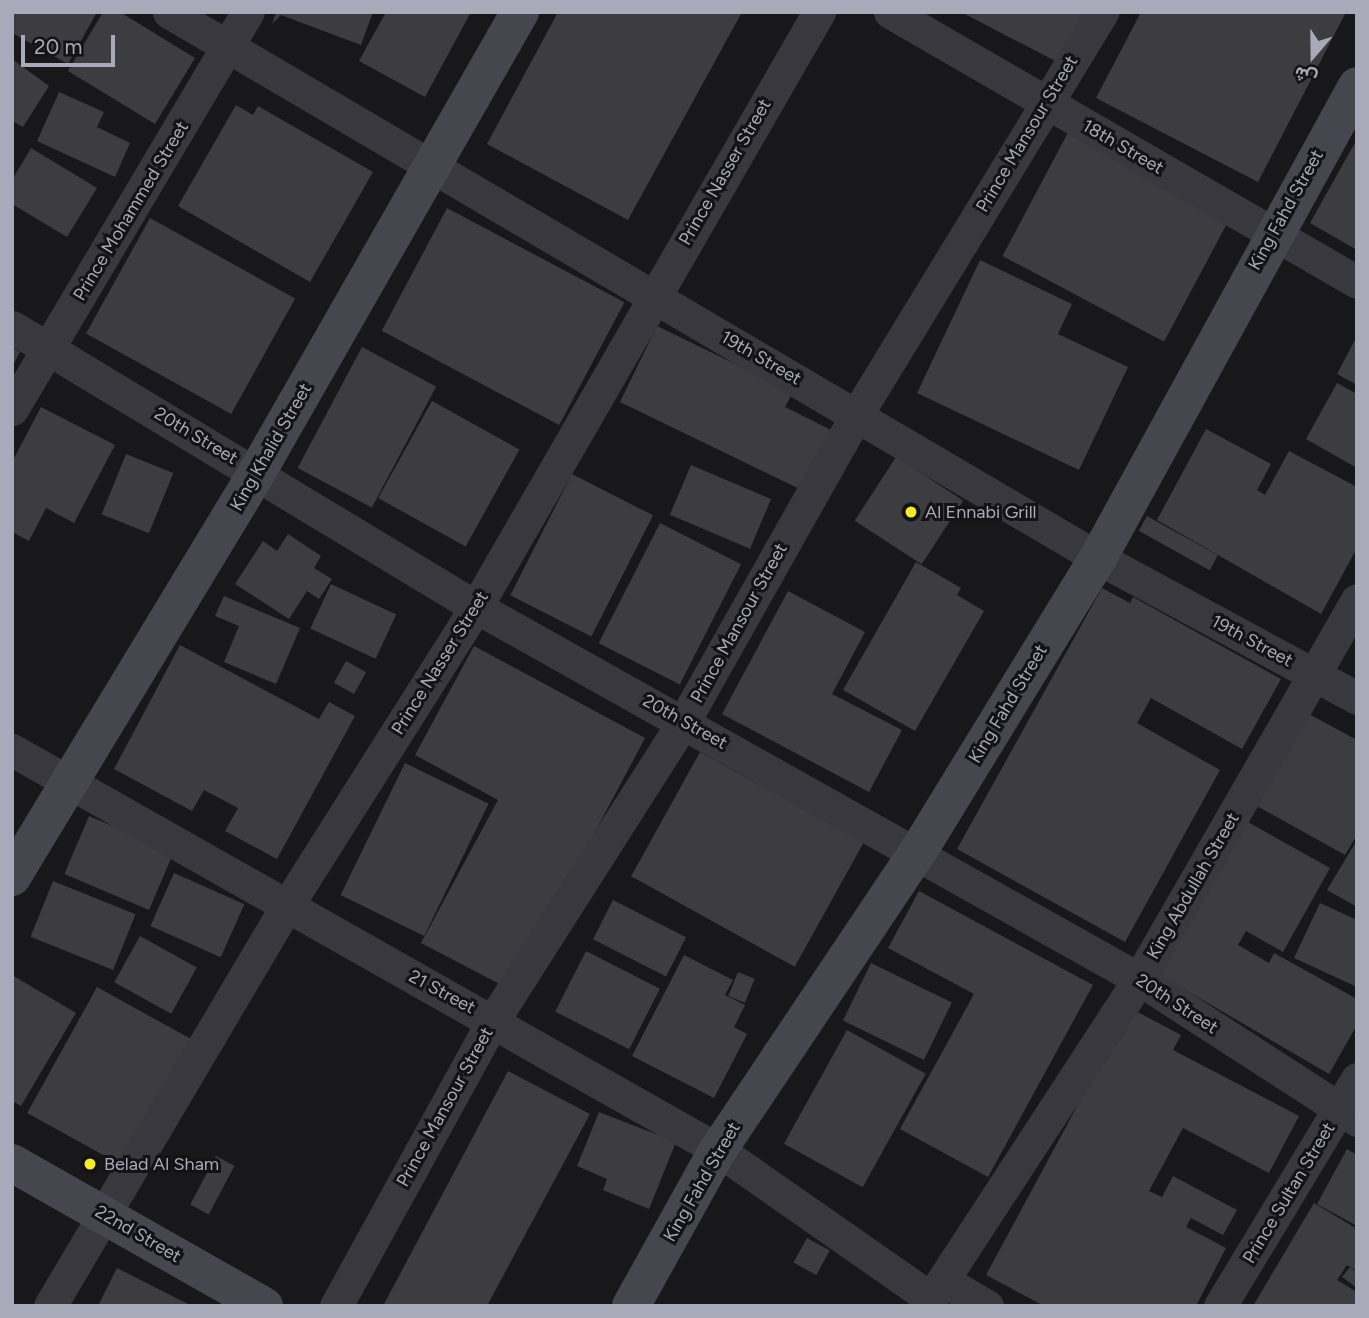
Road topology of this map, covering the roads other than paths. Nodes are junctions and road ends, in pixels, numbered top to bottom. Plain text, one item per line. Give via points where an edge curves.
1 (169, 12) edge
2 (248, 12) edge
3 (520, 12) edge
4 (818, 12) edge
5 (890, 12) edge
6 (1102, 12) edge
7 (226, 49) junction
8 (1357, 86) edge
9 (1045, 102) junction
10 (430, 169) junction
11 (1272, 234) junction
12 (1357, 282) edge
13 (653, 296) junction
14 (12, 327) edge
15 (49, 349) junction
16 (12, 409) edge
17 (857, 414) junction
18 (257, 472) junction
19 (1098, 558) junction
20 (1357, 600) edge
21 (476, 607) junction
22 (1317, 676) junction
23 (1357, 698) edge
24 (684, 721) junction
25 (12, 750) edge
26 (66, 785) junction
27 (919, 850) junction
28 (12, 877) edge
29 (285, 909) junction
30 (1139, 979) junction
31 (494, 1019) junction
32 (1357, 1079) edge
33 (1348, 1115) edge
34 (718, 1150) junction
35 (12, 1163) edge
36 (104, 1215) junction
37 (933, 1295) edge
38 (50, 1306) edge
39 (264, 1306) edge
40 (336, 1306) edge
41 (631, 1306) edge
42 (988, 1306) edge
43 (1220, 1306) edge

1 - 7 street, 19th Street
2 - 7 street, Prince Mohammed Street
3 - 10 street, King Khalid Street
4 - 13 street, Prince Nasser Street
5 - 9 street, 18th Street
6 - 9 street, Prince Mansour Street
7 - 10 street, 19th Street
7 - 15 street, Prince Mohammed Street
8 - 11 street, King Fahd Street
9 - 11 street, 18th Street
9 - 17 street, Prince Mansour Street
10 - 13 street, 19th Street
10 - 18 street, King Khalid Street
11 - 12 street, 18th Street
11 - 19 street, King Fahd Street
13 - 17 street, 19th Street
13 - 21 street, Prince Nasser Street
14 - 15 street, 20th Street
15 - 16 street, Prince Mohammed Street
15 - 18 street, 20th Street
17 - 19 street, 19th Street
17 - 24 street, Prince Mansour Street
18 - 21 street, 20th Street
18 - 26 street, King Khalid Street
19 - 22 street, 19th Street
19 - 27 street, King Fahd Street
20 - 22 street, King Abdullah Street
21 - 24 street, 20th Street
21 - 29 street, Prince Nasser Street
22 - 23 street, 19th Street
22 - 30 street, King Abdullah Street
24 - 27 street, 20th Street
24 - 31 street, Prince Mansour Street
25 - 26 street, 21 Street
26 - 28 street, King Khalid Street
26 - 29 street, 21 Street
27 - 30 street, 20th Street
27 - 34 street, King Fahd Street
29 - 31 street, 21 Street
29 - 36 street, Prince Nasser Street
30 - 33 street, 20th Street
30 - 37 street, King Abdullah Street
31 - 34 street, 21 Street
31 - 40 street, Prince Mansour Street
32 - 33 street, Prince Sultan Street
33 - 43 street, Prince Sultan Street
34 - 37 street, 21 Street
34 - 41 street, King Fahd Street
35 - 36 street, 22nd Street
36 - 38 street, Prince Nasser Street
36 - 39 street, 22nd Street
37 - 42 street, 21 Street

